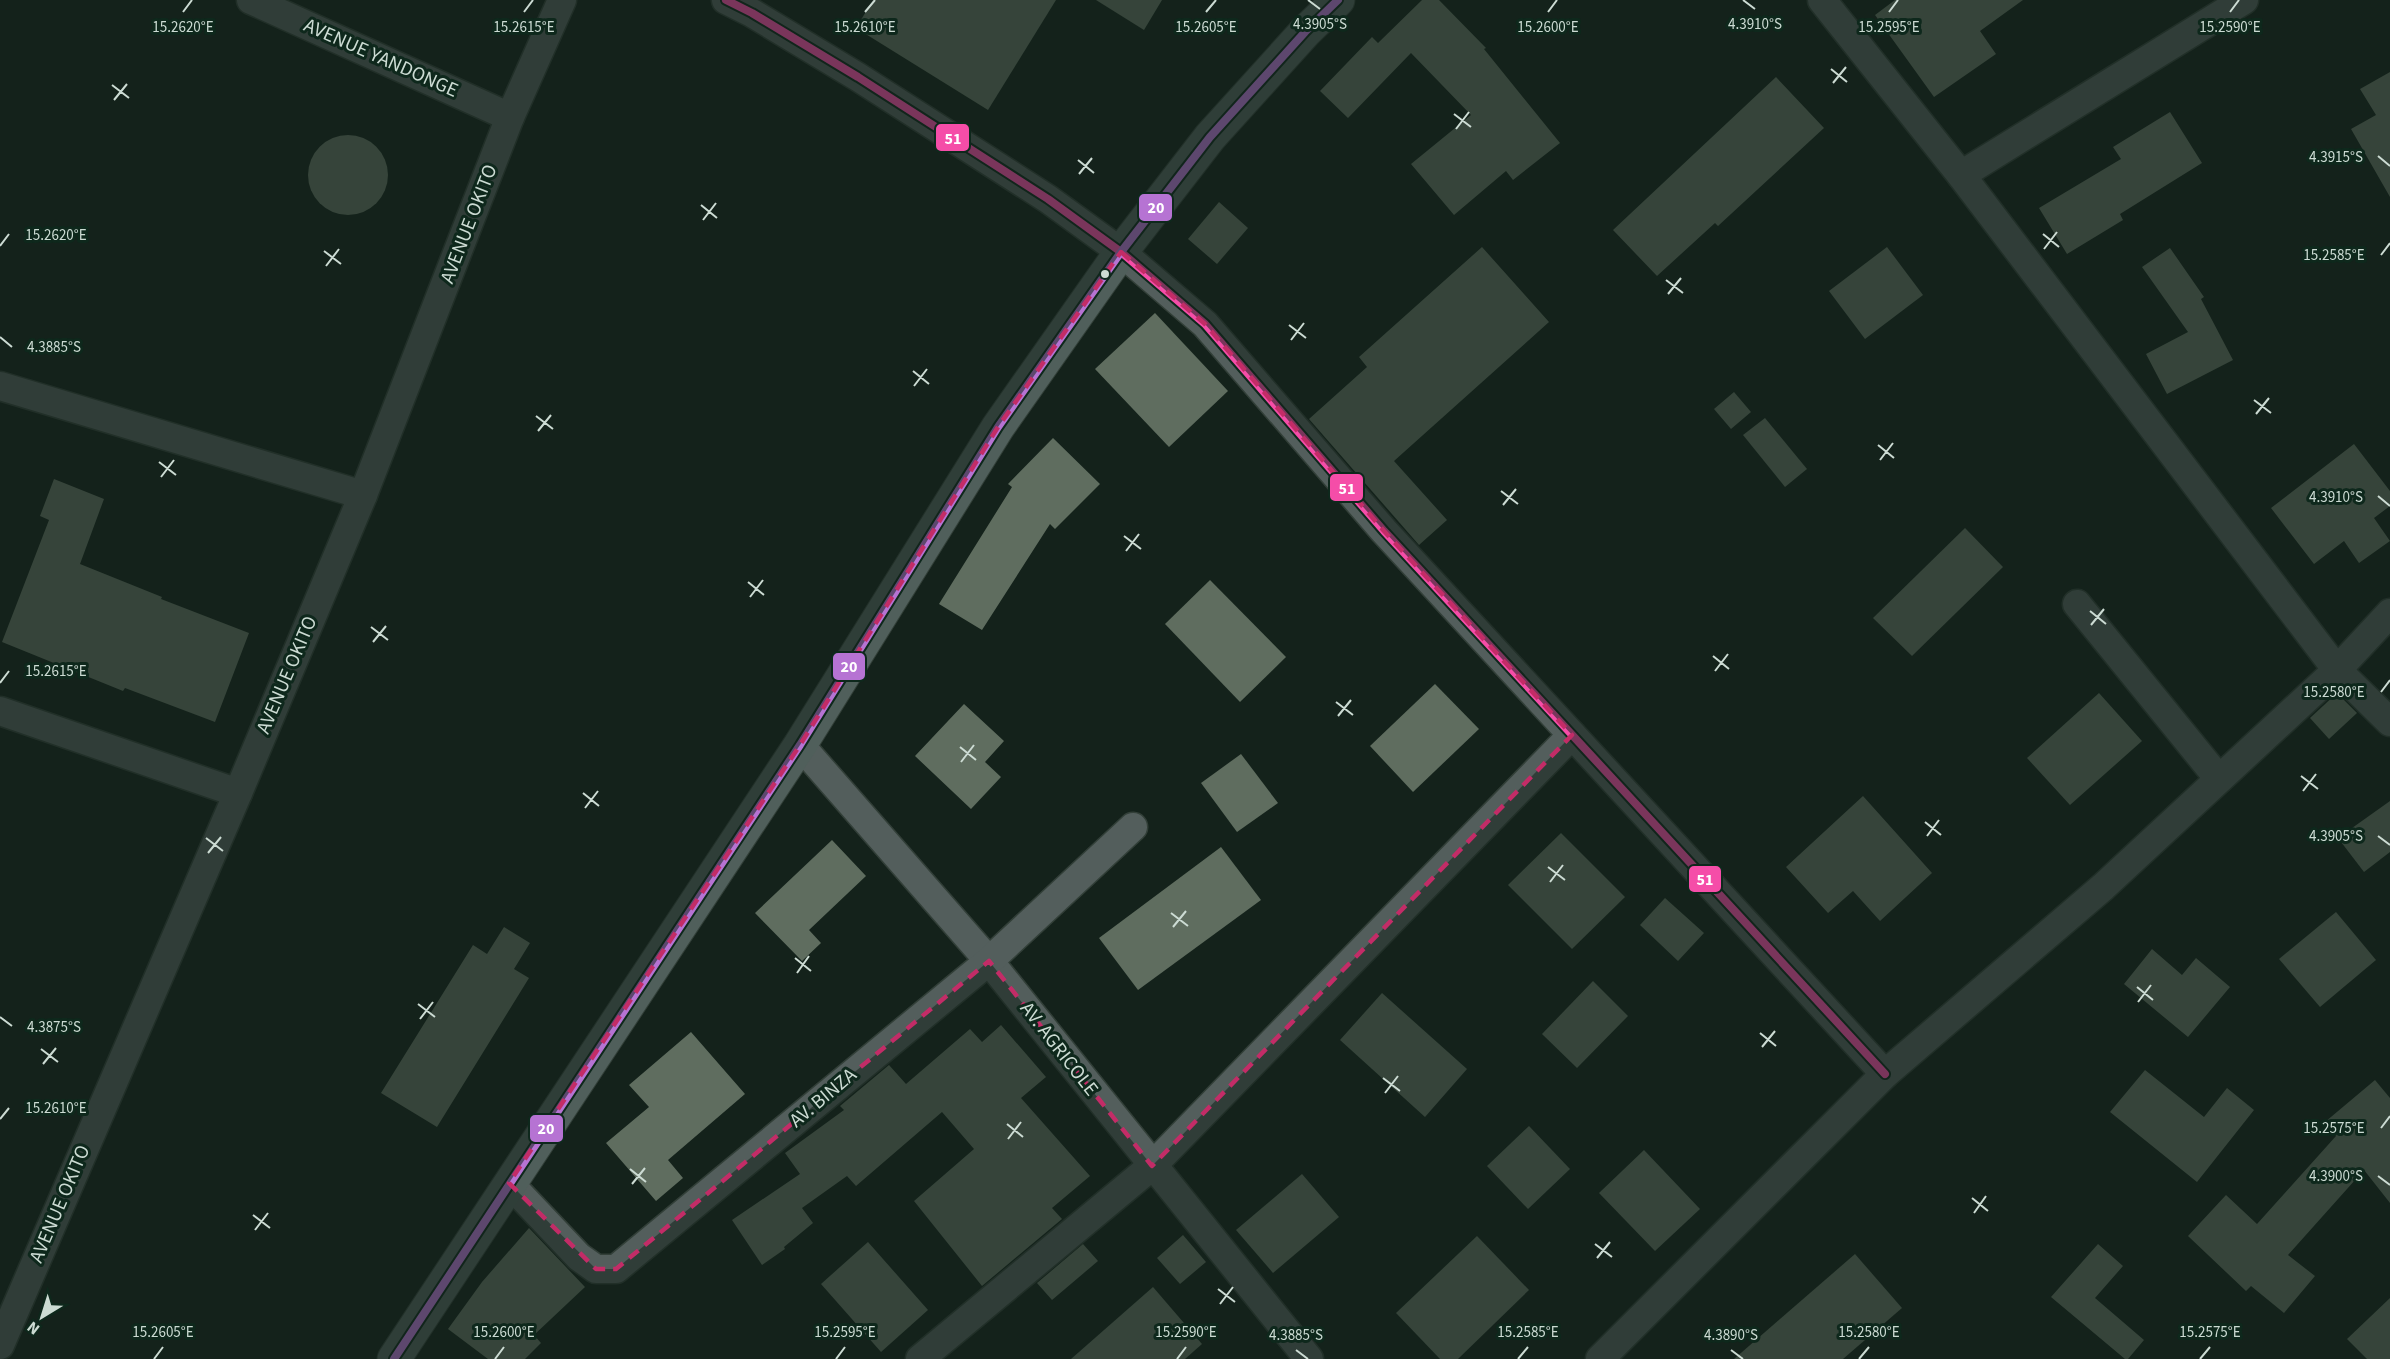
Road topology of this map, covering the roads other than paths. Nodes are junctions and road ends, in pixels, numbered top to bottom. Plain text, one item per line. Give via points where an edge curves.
1 (251, 0) edge
2 (562, 0) edge
3 (726, 0) edge
4 (1338, 0) edge
5 (1822, 0) edge
6 (2244, 0) edge
7 (510, 117) junction
8 (1960, 175) junction
9 (1121, 252) junction
10 (0, 386) edge
11 (363, 495) junction
12 (2077, 604) dead end
13 (2390, 613) edge
14 (2337, 670) junction
15 (0, 711) edge
16 (2390, 722) edge
17 (1572, 735) junction
18 (800, 745) junction
19 (2219, 780) junction
20 (238, 794) junction
21 (1133, 827) dead end
22 (989, 961) junction
23 (1885, 1074) junction
24 (1152, 1166) junction
25 (509, 1183) junction
26 (0, 1345) edge
27 (394, 1359) edge
28 (920, 1359) edge
29 (1309, 1359) edge
30 (1600, 1359) edge

1 - 7 street, AVENUE YANDONGE
2 - 7 street, AVENUE OKITO
3 - 9 street via 858,77 1048,199
4 - 9 main road via 1210,137
5 - 8 street
6 - 8 street
7 - 11 street, AVENUE OKITO
8 - 14 street
9 - 17 street via 1205,324 1384,531
9 - 18 main road via 998,427
10 - 11 street
11 - 20 street, AVENUE OKITO
12 - 19 street
13 - 14 street
14 - 16 street
14 - 19 street
15 - 20 street
17 - 23 street
17 - 24 street
18 - 22 street, AV. AGRICOLE
18 - 25 main road
19 - 23 street via 2103,888
20 - 26 street, AVENUE OKITO
21 - 22 street, AV. BINZA
22 - 24 street, AV. AGRICOLE
22 - 25 street, AV. BINZA via 616,1269 596,1269 579,1257
23 - 30 street
24 - 28 street
24 - 29 street, AV. AGRICOLE
25 - 27 main road

